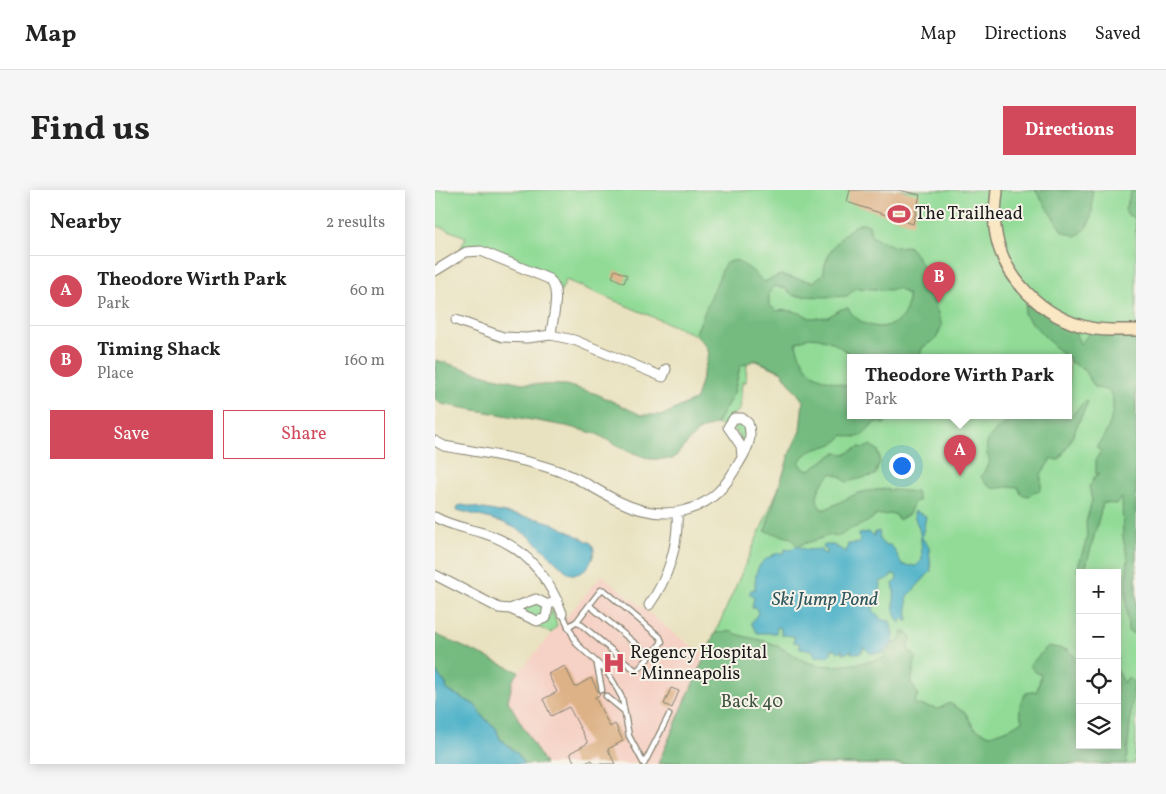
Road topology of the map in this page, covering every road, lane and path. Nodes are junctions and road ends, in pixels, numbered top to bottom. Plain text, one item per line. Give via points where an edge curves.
1 (997, 190) edge
2 (435, 271) edge
3 (456, 320) dead end
4 (1134, 330) edge
5 (551, 335) junction
6 (666, 369) dead end
7 (435, 441) edge
8 (742, 457) dead end
9 (677, 512) junction
10 (435, 517) edge
11 (435, 576) edge
12 (557, 600) junction
13 (548, 605) junction
14 (649, 605) dead end
15 (589, 606) junction
16 (510, 609) junction
17 (562, 613) joint
18 (577, 620) junction
19 (568, 627) junction
20 (650, 656) junction
21 (597, 665) junction
22 (602, 690) dead end
23 (606, 696) dead end
24 (624, 711) junction
25 (669, 715) dead end
26 (644, 764) edge

1 - 4 street via 994,221 998,243 1009,270 1030,296 1058,316 1082,326
2 - 5 street via 466,252 481,251 549,279 556,294
3 - 5 street via 503,337
5 - 6 street via 579,342 663,377
7 - 9 street via 445,446 557,470 631,507
8 - 9 street via 717,494 701,505
9 - 14 street via 673,553 659,590
10 - 12 street via 491,536 515,548 542,574
11 - 16 street via 486,602
12 - 13 street
12 - 17 street
13 - 16 street via 536,599
13 - 16 street via 545,618 537,621
15 - 18 lane
15 - 20 lane
15 - 20 lane via 604,590 661,637 662,642
17 - 19 lane
18 - 19 lane
18 - 20 lane via 635,670
19 - 21 lane via 577,644
21 - 22 lane
21 - 24 lane via 614,683
23 - 24 lane
24 - 26 lane via 629,736
25 - 26 lane

